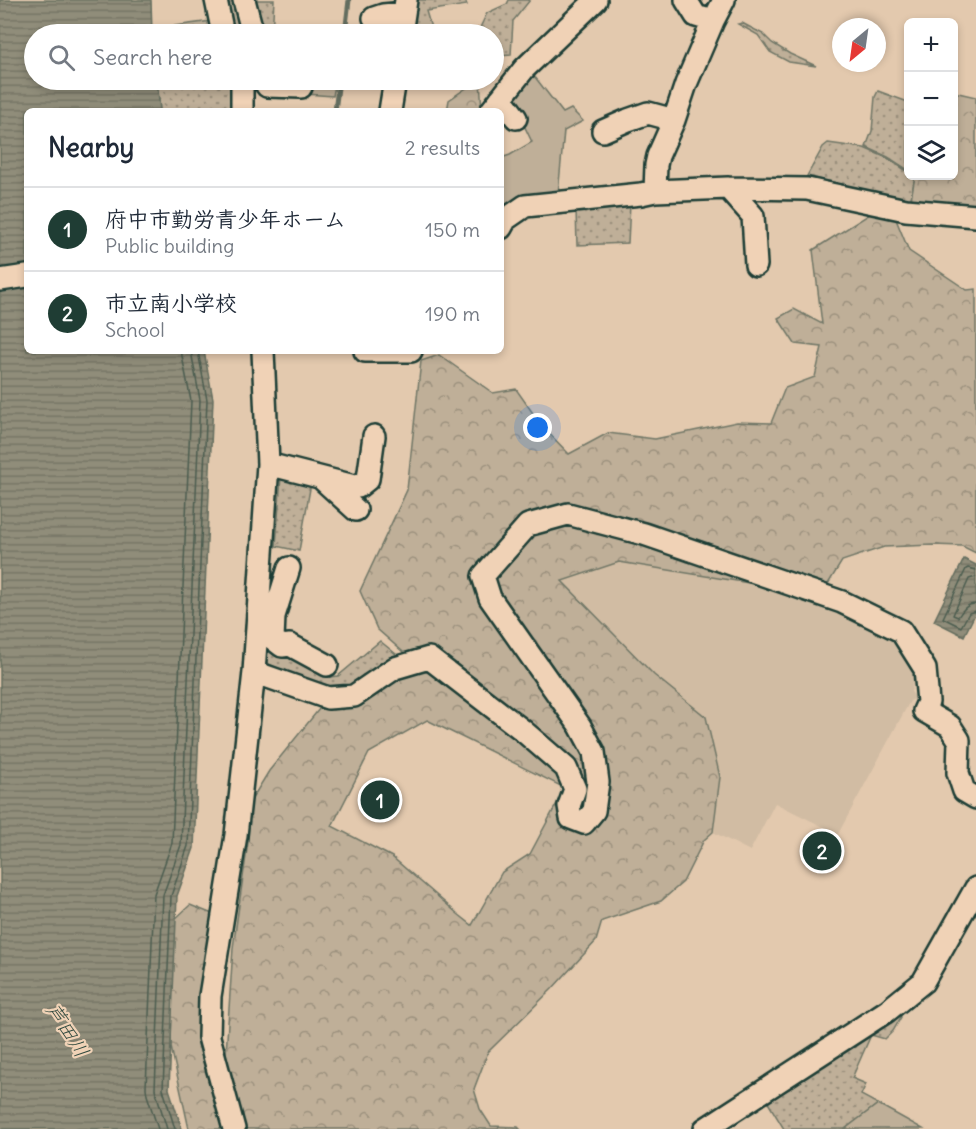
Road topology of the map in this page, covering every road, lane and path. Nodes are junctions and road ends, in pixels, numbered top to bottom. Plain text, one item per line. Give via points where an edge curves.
1 (216, 0) edge
2 (244, 0) edge
3 (596, 0) edge
4 (686, 0) edge
5 (724, 0) edge
6 (405, 7) edge
7 (374, 18) dead end
8 (713, 21) junction
9 (221, 24) edge
10 (243, 24) edge
11 (251, 24) edge
12 (402, 24) edge
13 (237, 90) edge
14 (242, 90) edge
15 (393, 90) edge
16 (496, 105) edge
17 (242, 106) edge
18 (390, 108) edge
19 (504, 110) edge
20 (516, 118) dead end
21 (674, 120) junction
22 (603, 131) dead end
23 (728, 188) junction
24 (655, 191) junction
25 (976, 216) edge
26 (504, 218) edge
27 (756, 265) dead end
28 (24, 276) edge
29 (0, 280) edge
30 (263, 354) edge
31 (374, 436) dead end
32 (268, 464) junction
33 (321, 478) junction
34 (356, 510) dead end
35 (289, 568) dead end
36 (266, 616) junction
37 (327, 665) dead end
38 (254, 672) junction
39 (976, 798) edge
40 (976, 888) edge
41 (713, 1127) edge
42 (234, 1129) edge

1 - 9 street
2 - 10 street
2 - 11 street
3 - 16 street via 564,42 524,69
4 - 8 street via 696,16
5 - 8 street
6 - 7 street
6 - 12 street
8 - 21 street
13 - 17 street
14 - 17 street
15 - 18 street
19 - 20 street
21 - 22 street via 648,113
21 - 24 street via 658,156
23 - 24 street
23 - 25 street via 807,189 906,210
23 - 27 street via 753,216
24 - 26 street via 525,206
28 - 29 street
30 - 32 street
31 - 33 street via 368,479 358,487
32 - 33 street
32 - 36 street
33 - 34 street
35 - 36 street
36 - 37 street via 273,639 282,646 295,638
36 - 38 street
38 - 39 street via 328,698 354,696 395,668 429,658 566,768 575,789 569,806 572,818 584,823 594,811 598,782 594,752 490,598 483,576 528,525 568,514 644,534 842,602 901,631 925,669 928,702 924,711 950,726 958,740 958,773 964,790
38 - 42 street via 236,835 210,996 209,1037
40 - 41 street via 923,982 887,1011

